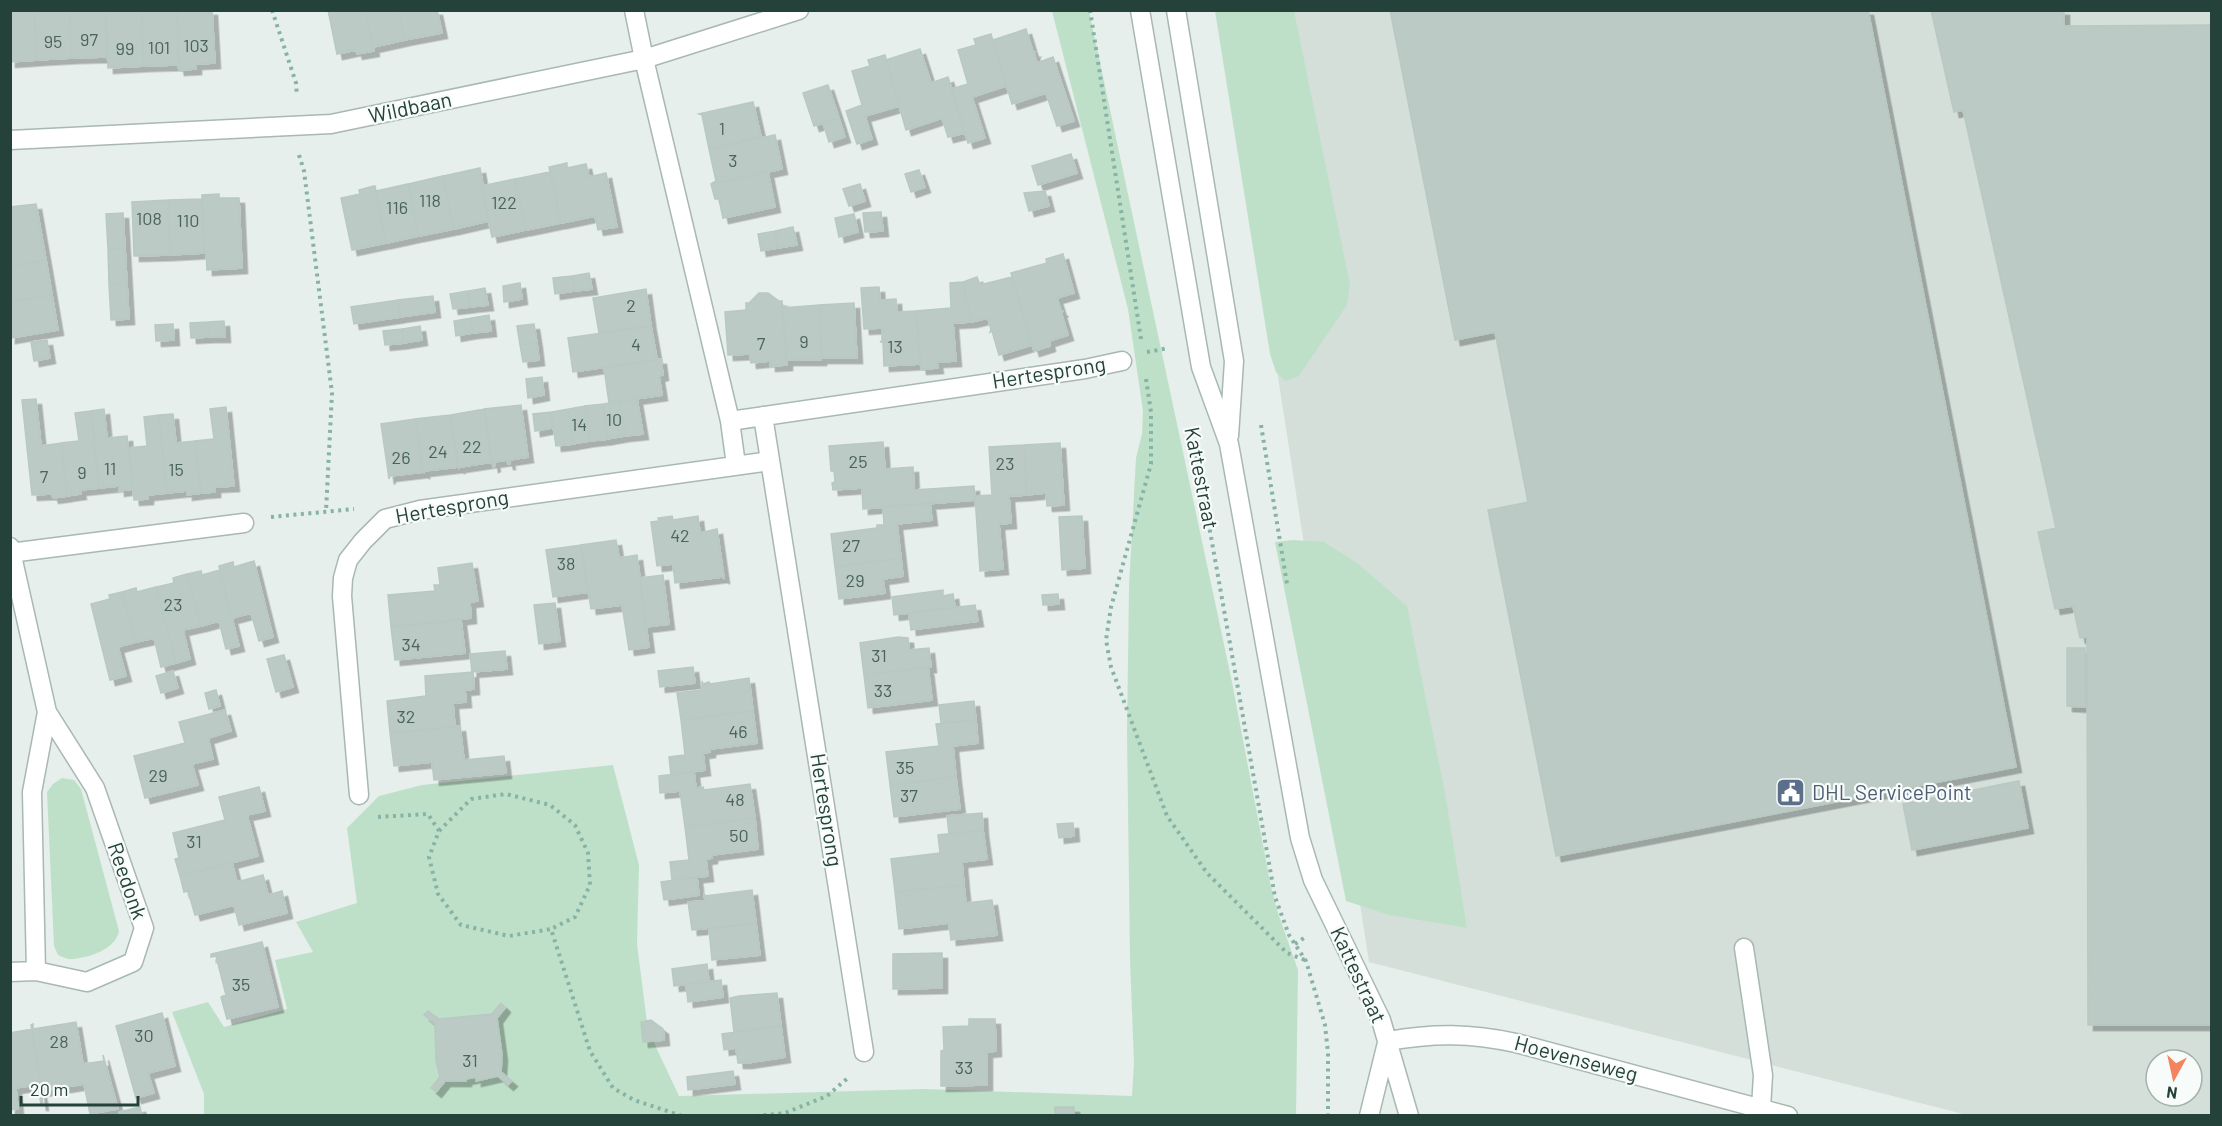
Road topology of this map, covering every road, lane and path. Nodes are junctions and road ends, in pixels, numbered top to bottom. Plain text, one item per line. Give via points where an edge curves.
1 (272, 10) edge
2 (634, 10) edge
3 (799, 10) edge
4 (1090, 10) edge
5 (1140, 10) edge
6 (1176, 10) edge
7 (644, 59) junction
8 (298, 126) junction
9 (10, 140) edge
10 (1141, 341) dead end
11 (1122, 362) dead end
12 (1146, 376) dead end
13 (762, 416) junction
14 (1261, 416) dead end
15 (730, 421) junction
16 (1193, 438) dead end
17 (1229, 444) junction
18 (770, 461) junction
19 (736, 465) junction
20 (362, 508) dead end
21 (326, 511) junction
22 (244, 523) joint
23 (11, 551) edge
24 (1288, 588) dead end
25 (48, 712) junction
26 (359, 795) joint
27 (439, 831) junction
28 (1327, 909) junction
29 (551, 928) junction
30 (1295, 944) junction
31 (1744, 948) dead end
32 (1306, 961) junction
33 (36, 971) junction
34 (10, 972) edge
35 (1388, 1041) junction
36 (864, 1052) joint
37 (1761, 1108) junction
38 (682, 1116) edge
39 (756, 1116) edge
40 (1328, 1116) edge
41 (1369, 1116) edge
42 (1409, 1116) edge
43 (1788, 1116) edge

1 - 8 path via 296,83
2 - 7 street
3 - 7 street, Wildbaan
4 - 10 path
5 - 17 street, Kattestraat via 1201,367
6 - 17 street, Kattestraat via 1234,361
7 - 8 street, Wildbaan via 331,124
7 - 15 street
8 - 9 street, Wildbaan
8 - 21 path via 299,159 304,171 332,393
11 - 13 street, Hertesprong
12 - 32 path via 1151,464 1111,608 1106,640 1111,668 1167,816 1207,873 1287,953
13 - 15 street, Hertesprong
13 - 18 street, Hertesprong
14 - 24 path
15 - 19 street
16 - 30 path, Kattestraat via 1275,897
17 - 28 street, Kattestraat via 1300,837
18 - 19 street, Hertesprong
18 - 36 street, Hertesprong
19 - 26 street, Hertesprong via 385,519 348,560 343,578
20 - 21 path
21 - 22 path
22 - 23 street, Reedonk
23 - 25 street, Reedonk
25 - 33 street, Reedonk via 32,792
25 - 33 street, Reedonk via 95,788 144,928 133,962 87,982
26 - 27 path via 360,819 428,814
27 - 29 path via 429,857 438,894 461,925 509,936
27 - 29 path via 471,799 506,794 550,805 575,825 588,854 590,885 575,917
28 - 30 path, Kattestraat via 1316,931
28 - 35 street, Kattestraat
29 - 38 path via 590,1051 613,1088 634,1100
30 - 32 path, Kattestraat
31 - 37 street via 1763,1074
32 - 40 path, Kattestraat via 1325,1025
33 - 34 street, Reedonk
35 - 37 street, Hoevenseweg via 1480,1035
35 - 41 street, Kattestraat
35 - 42 street, Kattestraat
36 - 39 path via 847,1080 828,1096 785,1113
37 - 43 street, Hoevenseweg

